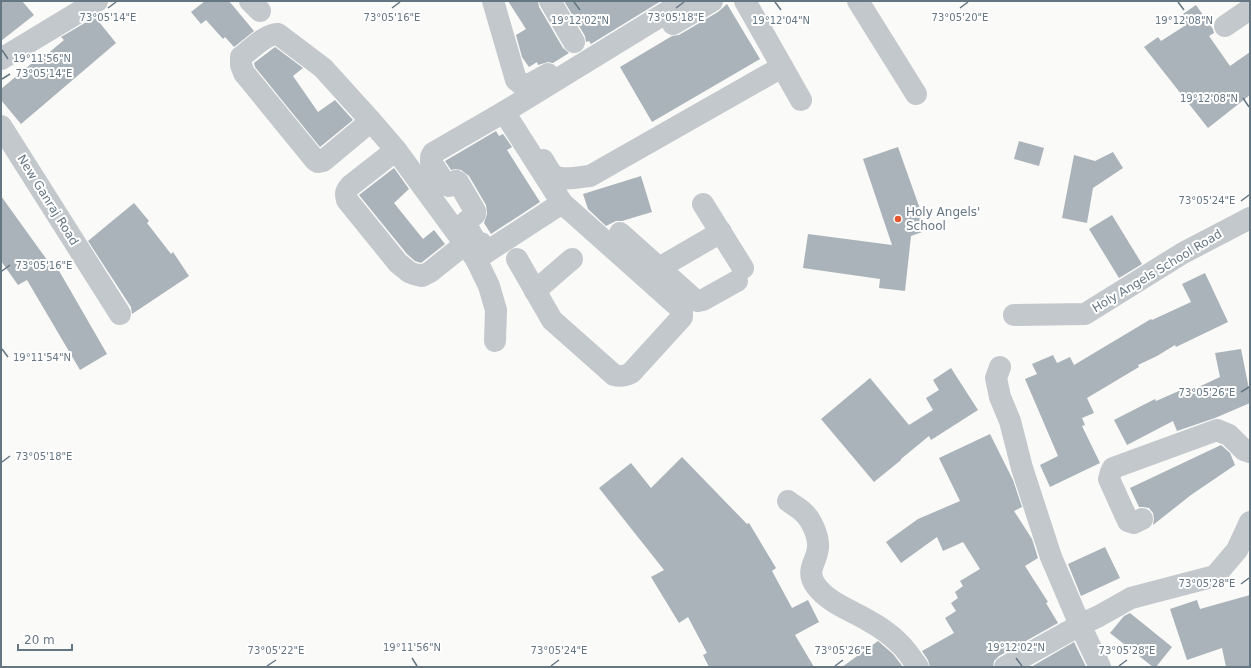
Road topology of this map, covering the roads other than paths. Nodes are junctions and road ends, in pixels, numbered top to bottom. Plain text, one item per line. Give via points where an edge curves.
1 (97, 1) edge
2 (493, 1) edge
3 (550, 1) edge
4 (685, 1) edge
5 (712, 1) edge
6 (745, 1) edge
7 (858, 1) edge
8 (1250, 9) edge
9 (1225, 26) dead end
10 (574, 42) dead end
11 (1, 59) edge
12 (782, 67) junction
13 (549, 73) dead end
14 (916, 94) dead end
15 (801, 100) dead end
16 (504, 112) junction
17 (371, 120) junction
18 (1, 126) edge
19 (396, 150) junction
20 (559, 200) junction
21 (703, 204) dead end
22 (1250, 218) edge
23 (721, 232) junction
24 (620, 233) dead end
25 (471, 252) junction
26 (517, 259) dead end
27 (572, 259) dead end
28 (651, 272) junction
29 (535, 292) junction
30 (120, 314) dead end
31 (1014, 316) dead end
32 (495, 341) dead end
33 (1000, 367) dead end
34 (1250, 452) edge
35 (788, 501) dead end
36 (1142, 519) dead end
37 (1250, 522) edge
38 (1080, 625) junction
39 (918, 667) edge
40 (1005, 667) edge
41 (1100, 667) edge

1 - 11 street
2 - 13 street via 516,80 521,84 530,84
3 - 10 street
4 - 16 street
5 - 12 street via 528,109 522,126 552,174 558,178 590,176
6 - 12 street
7 - 14 street
8 - 9 street
12 - 15 street
16 - 20 street
16 - 20 street via 431,157 431,162 446,185 457,181 475,211 476,214 465,223 476,242 485,243
17 - 17 street via 323,68 278,34 268,36 241,57 244,73 318,162 323,161
17 - 19 street
18 - 30 street, New Ganraj Road
19 - 25 street
19 - 25 street via 350,186 346,191 347,200 398,263 409,272 422,276
20 - 25 street
20 - 28 street
21 - 23 street
22 - 31 street, Holy Angels School Road via 1184,253 1085,314
23 - 28 street
23 - 28 street via 740,274 698,301
24 - 28 street
25 - 32 street via 489,286 496,310
26 - 29 street
27 - 29 street
28 - 29 street via 683,315 626,376 614,375 552,320
33 - 38 street via 996,378 1000,398 1010,421 1022,468 1051,557
34 - 36 street via 1244,450 1229,434 1217,430 1113,468 1109,479 1128,521 1134,523
35 - 39 street via 804,513 813,526 818,549 811,566 811,574 824,596 868,620 900,643
37 - 38 street via 1237,550 1215,576 1131,598
38 - 40 street
38 - 41 street

